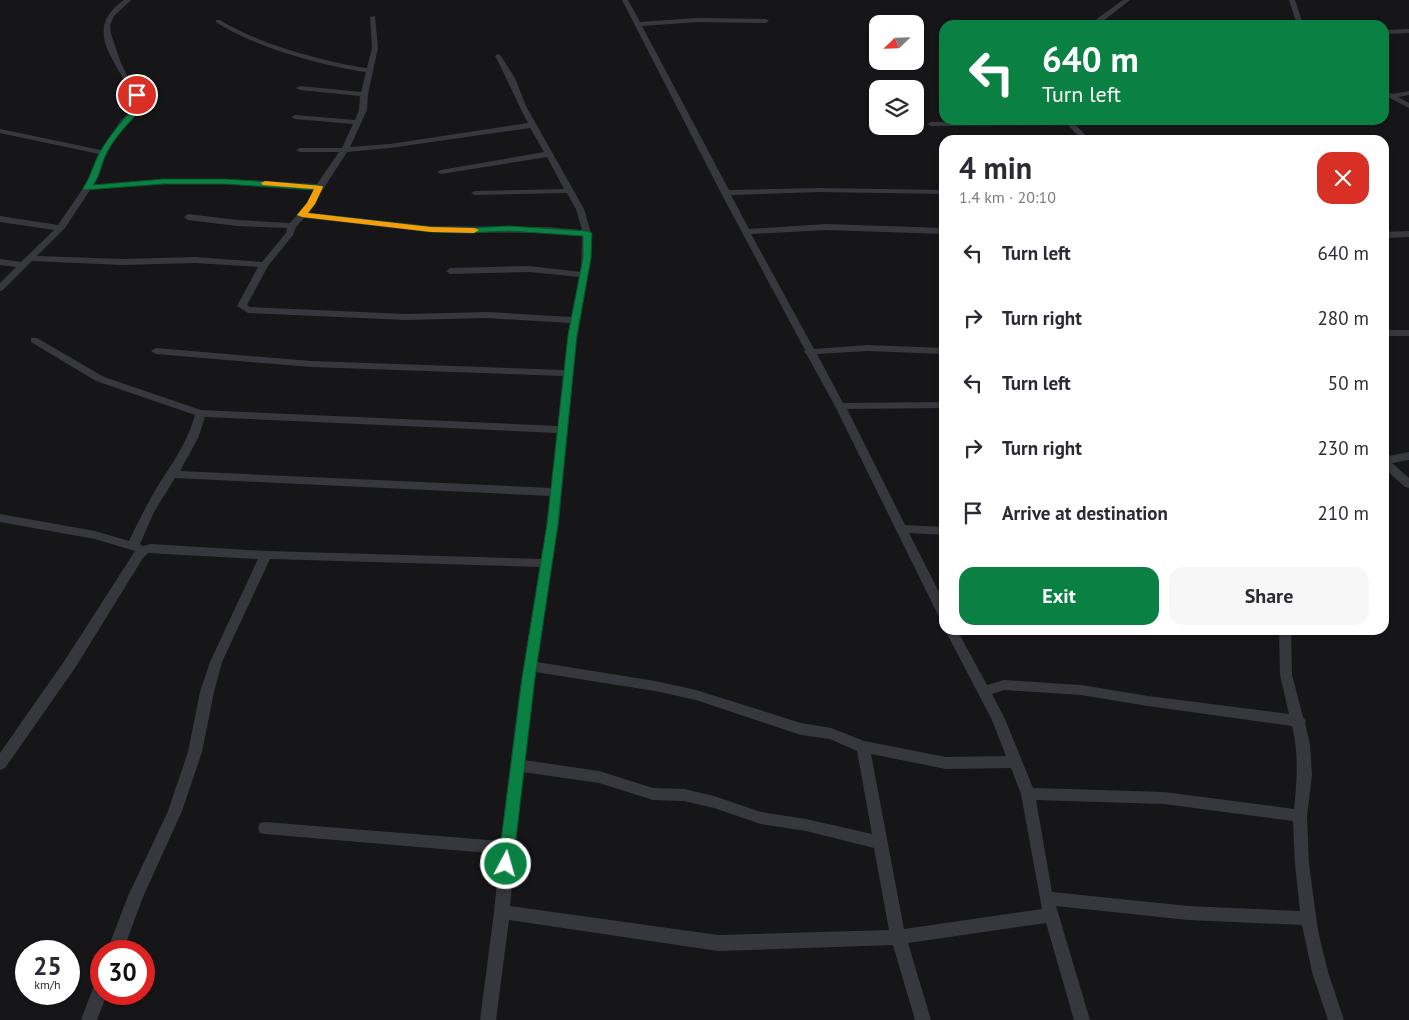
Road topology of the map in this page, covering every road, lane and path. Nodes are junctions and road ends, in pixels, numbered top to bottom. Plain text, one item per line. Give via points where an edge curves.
1 (128, 0) edge
2 (625, 0) edge
3 (1127, 0) edge
4 (1292, 0) edge
5 (373, 17) dead end
6 (1099, 20) edge
7 (1298, 20) edge
8 (218, 21) dead end
9 (766, 21) dead end
10 (638, 24) junction
11 (1409, 31) edge
12 (1389, 32) edge
13 (498, 56) dead end
14 (370, 70) junction
15 (300, 88) dead end
16 (1409, 93) edge
17 (364, 94) junction
18 (1389, 94) edge
19 (1389, 95) edge
20 (1409, 106) edge
21 (295, 117) dead end
22 (358, 122) junction
23 (931, 124) dead end
24 (939, 124) edge
25 (533, 125) junction
26 (1071, 125) edge
27 (0, 131) edge
28 (1081, 135) edge
29 (300, 150) dead end
30 (345, 150) junction
31 (103, 153) junction
32 (549, 154) junction
33 (441, 172) dead end
34 (319, 187) junction
35 (87, 188) junction
36 (569, 191) junction
37 (939, 192) edge
38 (476, 193) dead end
39 (725, 193) junction
40 (302, 215) junction
41 (188, 217) dead end
42 (0, 219) edge
43 (292, 226) junction
44 (60, 228) junction
45 (939, 231) edge
46 (746, 232) junction
47 (587, 233) junction
48 (1409, 234) edge
49 (1389, 235) edge
50 (27, 261) junction
51 (0, 262) edge
52 (264, 266) junction
53 (450, 271) dead end
54 (584, 275) junction
55 (0, 288) edge
56 (575, 320) junction
57 (1409, 333) edge
58 (1389, 334) edge
59 (34, 340) dead end
60 (156, 351) dead end
61 (939, 351) edge
62 (810, 352) junction
63 (568, 373) junction
64 (939, 405) edge
65 (840, 406) junction
66 (198, 413) junction
67 (562, 430) junction
68 (1409, 456) edge
69 (1389, 461) edge
70 (1389, 466) edge
71 (171, 474) junction
72 (1409, 484) edge
73 (556, 492) junction
74 (0, 518) edge
75 (901, 529) junction
76 (939, 530) edge
77 (139, 548) junction
78 (266, 555) junction
79 (546, 564) junction
80 (939, 606) edge
81 (954, 635) edge
82 (1285, 635) edge
83 (530, 666) junction
84 (983, 692) junction
85 (1299, 721) junction
86 (863, 747) junction
87 (1015, 762) junction
88 (0, 764) edge
89 (518, 765) junction
90 (1028, 794) junction
91 (1300, 816) junction
92 (265, 828) dead end
93 (881, 843) junction
94 (507, 848) junction
95 (1046, 898) junction
96 (502, 912) junction
97 (1052, 916) junction
98 (1302, 918) dead end
99 (898, 937) junction
100 (119, 940) edge
101 (95, 1005) edge
102 (89, 1020) edge
103 (488, 1020) edge
104 (923, 1020) edge
105 (1082, 1020) edge
106 (1336, 1020) edge

1 - 31 street via 108,20 107,30 112,55 137,95 138,108
2 - 10 street
3 - 6 street
4 - 7 street
5 - 14 street via 375,48
8 - 14 street via 235,33 317,60
9 - 10 street via 697,20
10 - 39 street
11 - 12 street
13 - 25 street
14 - 17 street
15 - 17 street
16 - 18 street
17 - 22 street
19 - 20 street
21 - 22 street
22 - 30 street
23 - 24 street
25 - 30 street
25 - 32 street
26 - 28 street
27 - 31 street
29 - 30 street
30 - 34 street
31 - 35 street
32 - 33 street
32 - 36 street
34 - 35 street via 164,181
34 - 40 street
35 - 44 street
36 - 38 street
36 - 47 street via 585,218
37 - 39 street via 820,190
39 - 46 street
40 - 43 street
40 - 47 street via 431,229 509,228
41 - 43 street
42 - 44 street
43 - 52 street
44 - 50 street
45 - 46 street via 826,227
46 - 62 street
47 - 54 street
48 - 49 street
50 - 51 street
50 - 52 street via 195,260
50 - 55 street
52 - 56 street via 242,306 248,310
53 - 54 street via 529,269
54 - 56 street
56 - 63 street
57 - 58 street
59 - 66 street via 100,379
60 - 63 street via 311,364
61 - 62 street via 868,348
62 - 65 street
63 - 67 street
64 - 65 street
65 - 75 street
66 - 67 street
66 - 71 street via 199,424
67 - 73 street
68 - 69 street
70 - 72 street
71 - 73 street
71 - 77 street via 150,508
73 - 79 street
74 - 77 street
75 - 76 street
75 - 80 street
77 - 78 street
77 - 88 street via 139,555 70,664
78 - 79 street
78 - 100 street via 216,662 195,752 175,811
79 - 83 street
81 - 84 street
82 - 85 street via 1286,675
83 - 86 street via 696,695 801,729 831,734
83 - 89 street
84 - 85 street via 1004,685 1081,690
84 - 87 street
85 - 91 street via 1305,775
86 - 87 street via 946,763
86 - 93 street
87 - 90 street
89 - 93 street via 599,777 653,794 684,795 761,818
89 - 94 street
90 - 91 street via 1164,798
90 - 95 street
91 - 106 street via 1310,931
92 - 94 street
93 - 99 street
94 - 96 street
95 - 97 street
95 - 98 street via 1188,914
96 - 99 street via 718,943
96 - 103 street
97 - 99 street
97 - 105 street
99 - 104 street
101 - 102 street

